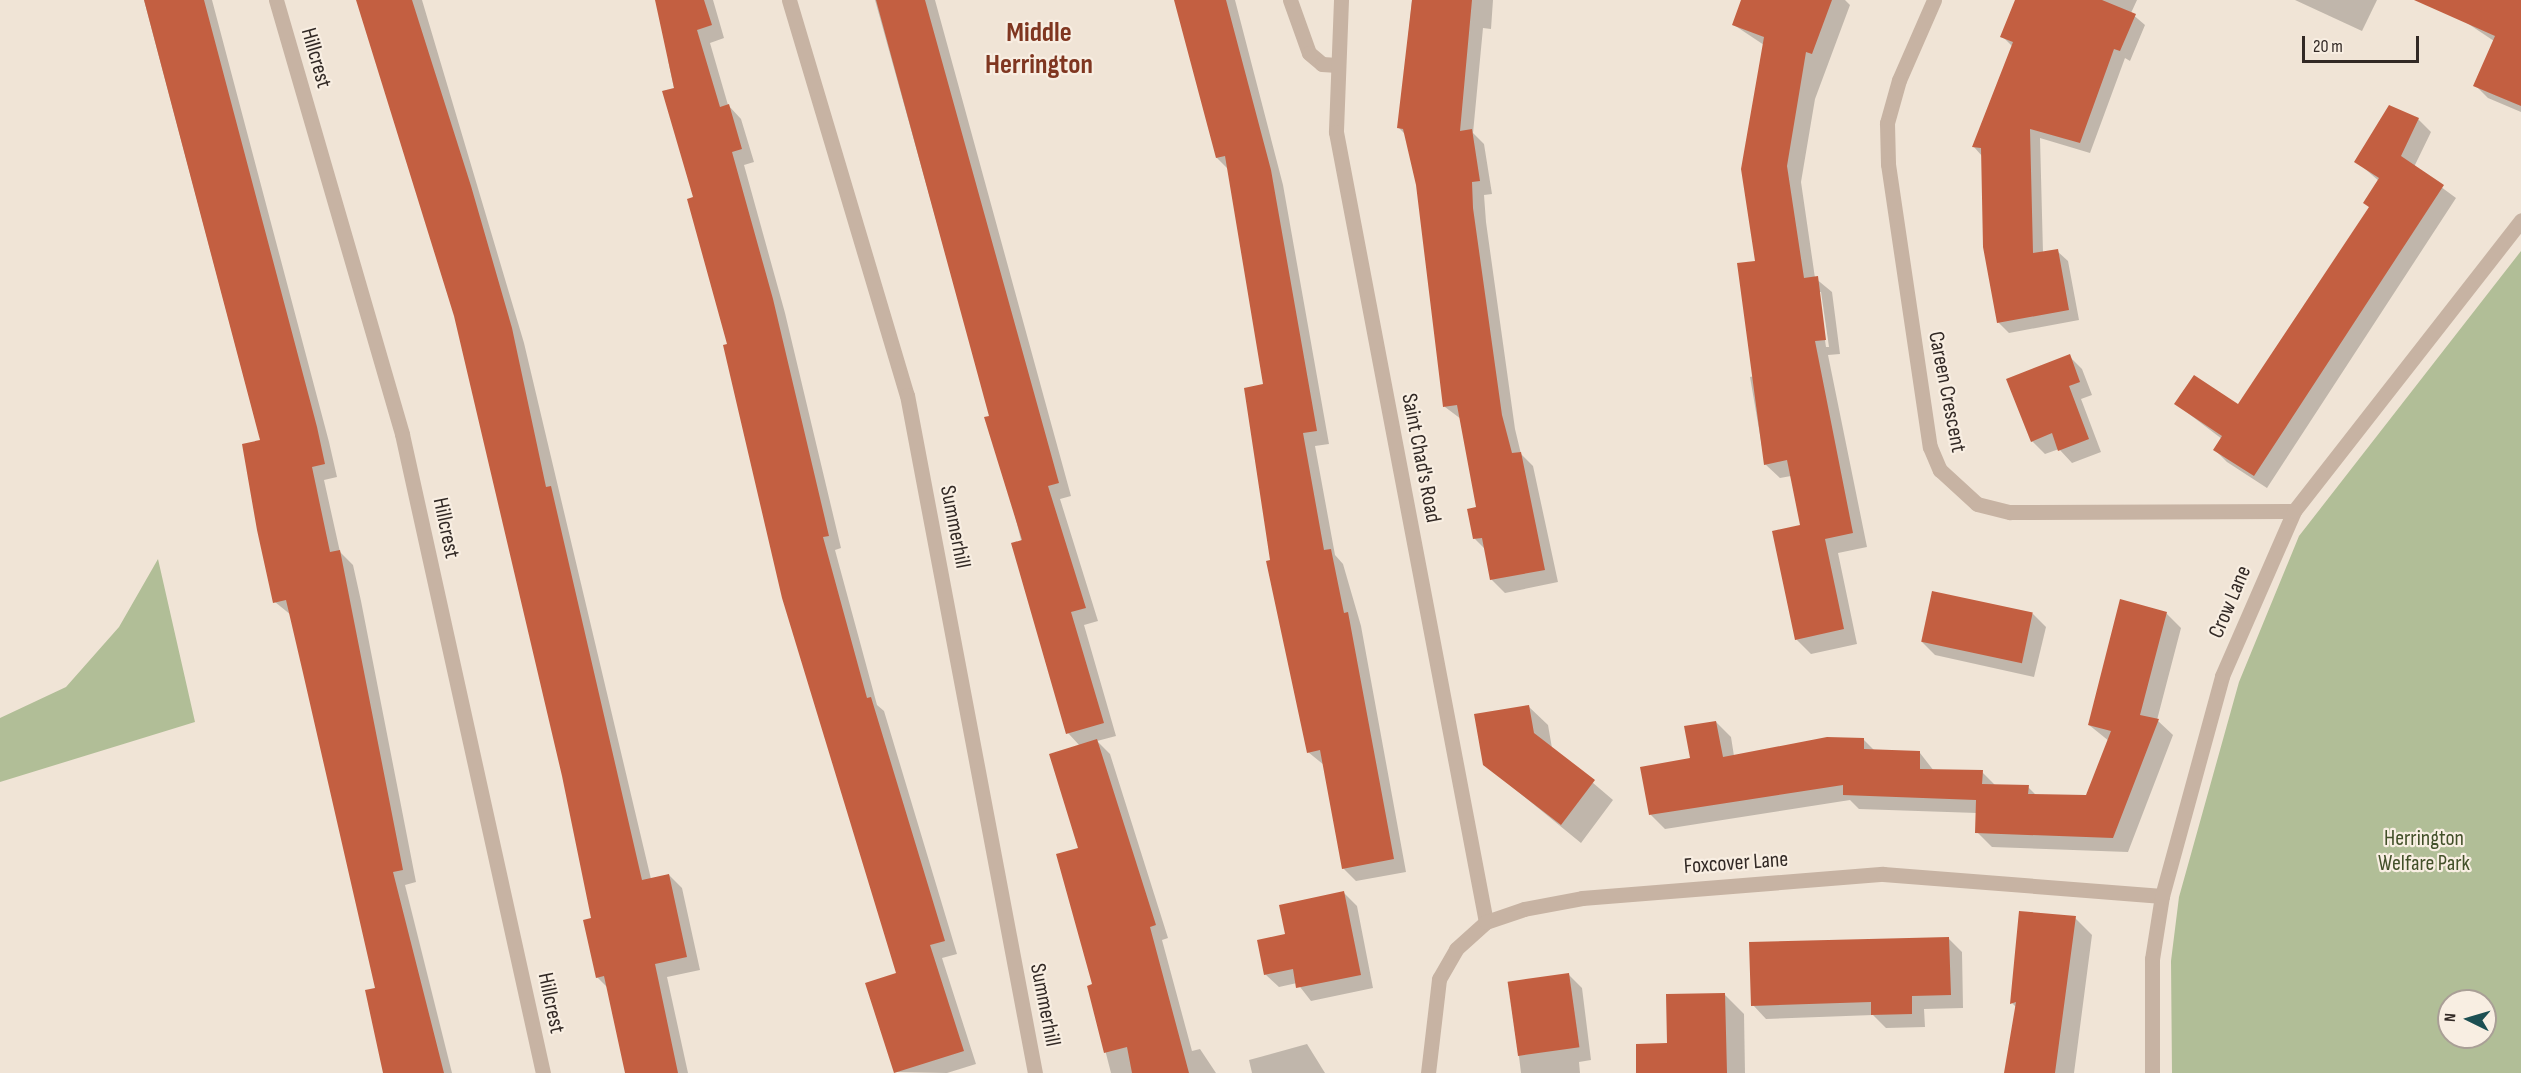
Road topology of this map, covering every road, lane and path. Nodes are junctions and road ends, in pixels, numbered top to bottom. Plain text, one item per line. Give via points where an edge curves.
1 (276, 0) edge
2 (789, 0) edge
3 (1290, 0) edge
4 (1341, 0) edge
5 (1934, 0) edge
6 (1336, 65) junction
7 (2521, 220) edge
8 (2294, 511) junction
9 (2162, 896) junction
10 (1486, 922) junction
11 (543, 1073) edge
12 (1035, 1073) edge
13 (1428, 1073) edge
14 (2152, 1073) edge

1 - 11 street, Hillcrest via 402,434
2 - 12 street, Summerhill via 907,395
3 - 6 street via 1309,53 1322,64
4 - 6 street, Saint Chad's Road
5 - 8 street, Careen Crescent via 1899,80 1887,123 1888,154 1930,447 1940,470 1977,504 2010,512
6 - 10 street, Saint Chad's Road via 1336,132
7 - 8 street, Crow Lane
8 - 9 street, Crow Lane via 2222,676
9 - 10 street, Foxcover Lane via 1883,874 1582,897
9 - 14 street, Crow Lane via 2152,959
10 - 13 street, Foxcover Lane via 1456,949 1439,979

